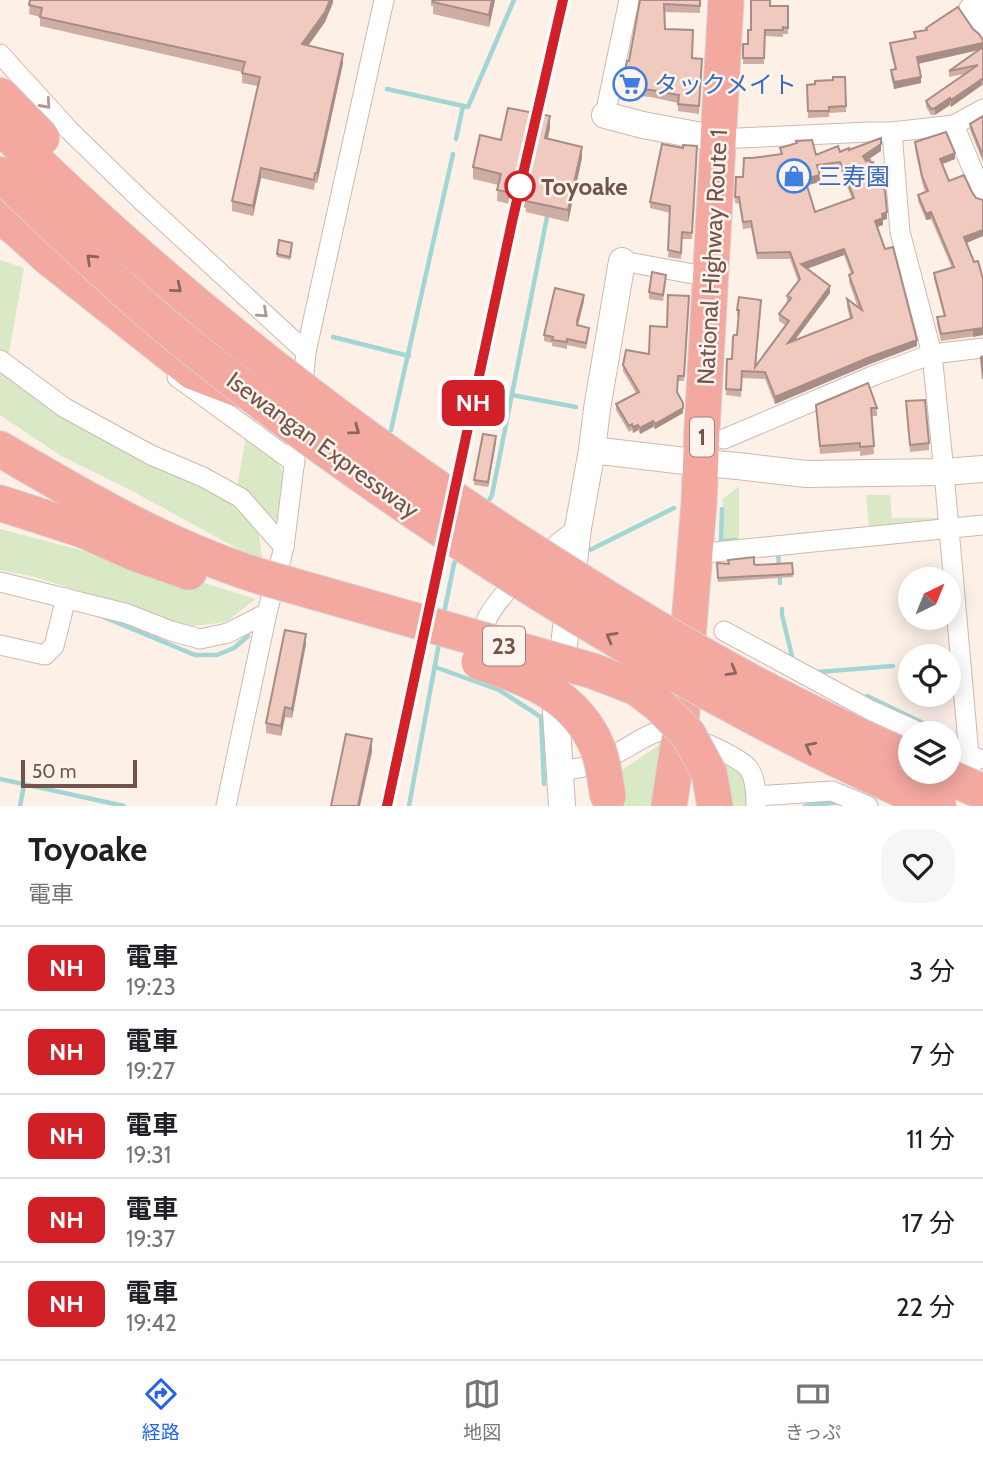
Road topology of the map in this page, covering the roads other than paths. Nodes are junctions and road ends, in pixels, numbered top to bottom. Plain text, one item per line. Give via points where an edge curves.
1 (384, 0) edge
2 (629, 0) edge
3 (726, 0) edge
4 (983, 2) edge
5 (983, 29) edge
6 (0, 54) edge
7 (0, 95) edge
8 (983, 109) edge
9 (605, 115) joint
10 (954, 125) junction
11 (0, 127) edge
12 (69, 131) junction
13 (892, 132) junction
14 (718, 139) junction
15 (0, 174) edge
16 (983, 194) edge
17 (0, 215) edge
18 (0, 237) edge
19 (138, 256) junction
20 (622, 261) joint
21 (710, 277) junction
22 (983, 348) edge
23 (306, 352) junction
24 (932, 354) junction
25 (0, 360) edge
26 (253, 395) junction
27 (0, 430) edge
28 (0, 449) edge
29 (592, 450) junction
30 (713, 451) junction
31 (295, 463) junction
32 (983, 469) edge
33 (944, 472) junction
34 (0, 503) edge
35 (0, 523) edge
36 (983, 526) edge
37 (578, 528) junction
38 (949, 529) junction
39 (284, 547) junction
40 (137, 554) junction
41 (695, 554) junction
42 (0, 582) edge
43 (254, 588) junction
44 (66, 597) junction
45 (724, 631) dead end
46 (0, 645) edge
47 (870, 710) junction
48 (556, 712) junction
49 (898, 723) edge
50 (680, 734) junction
51 (898, 754) edge
52 (976, 758) edge
53 (560, 771) junction
54 (961, 782) edge
55 (712, 789) edge
56 (832, 791) junction
57 (983, 792) edge
58 (756, 801) edge
59 (608, 802) edge
60 (226, 806) edge
61 (562, 806) edge
62 (669, 806) edge
63 (868, 806) edge
64 (939, 806) edge
65 (976, 806) edge

1 - 23 street
2 - 9 street
3 - 14 highway, National Highway Route 1 / 1
4 - 5 street via 969,8
6 -> 12 street
7 - 19 highway, bridge via 132,226
8 - 10 street
9 - 14 main road
10 - 13 street
10 - 16 street
11 - 19 highway, Isewangan Expressway, bridge
12 - 17 street
12 -> 23 street
13 - 14 street
13 - 24 street via 900,232
14 - 21 highway, National Highway Route 1 / 1
26 -> 15 highway, Isewangan Expressway, bridge via 128,294
17 - 26 highway, bridge via 193,372
18 - 31 street via 132,344
19 -> 51 highway, Isewangan Expressway, bridge via 346,424 526,547 744,678
20 - 21 street
20 - 29 main road
21 - 30 highway, National Highway Route 1 / 1 via 702,429
22 - 24 street
23 - 31 street
24 - 30 street via 874,375
24 - 33 street
25 - 39 street via 65,408 241,498
64 -> 26 highway, Isewangan Expressway, bridge via 816,750 602,632 417,514
27 - 43 highway
28 - 43 highway, 23
29 - 30 main road
29 - 37 main road
30 - 33 main road via 737,466 806,474
30 - 41 highway, National Highway Route 1 / 1
31 - 39 street
32 - 33 main road
33 - 38 street
34 - 40 highway, 23 via 83,530
35 - 40 highway via 78,545
36 - 38 street
37 - 48 main road
37 - 48 street via 501,596 485,623 478,672 516,686
38 - 41 street
38 - 52 street
39 - 43 street
40 - 43 highway, 23
41 - 50 highway, National Highway Route 1 / 1
42 - 44 street
43 - 44 street via 228,633 201,639
43 - 55 highway, 23, bridge via 593,671 637,688 688,733
43 - 59 highway, 23, bridge via 518,674 540,686 563,700 591,733
43 - 60 street
44 - 46 street via 54,646 45,655
45 - 47 street
47 - 49 street
47 - 56 street
48 - 53 main road
50 - 53 street via 664,730 584,767
50 - 58 street via 740,760 749,769
50 - 62 highway, National Highway Route 1 / 1
52 - 65 street
53 - 61 main road
54 - 57 highway, bridge
56 - 58 street
56 - 63 street

